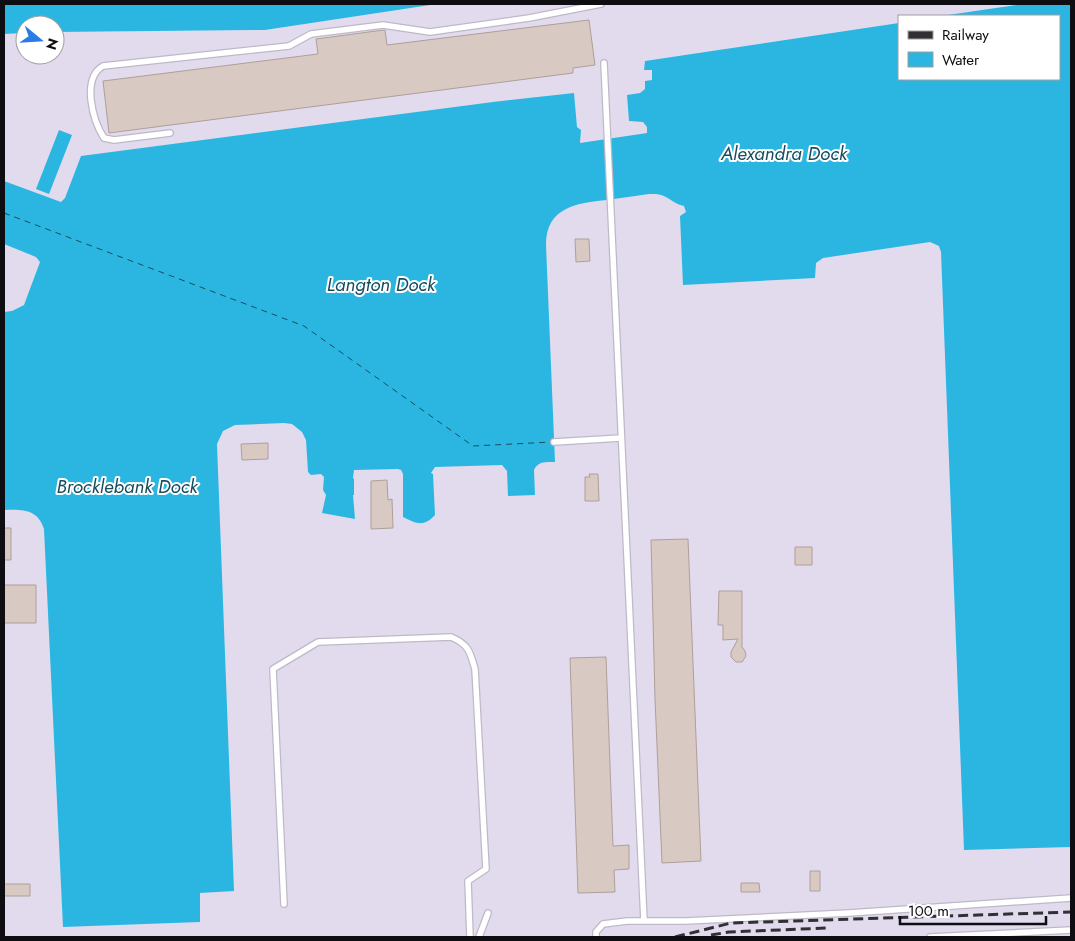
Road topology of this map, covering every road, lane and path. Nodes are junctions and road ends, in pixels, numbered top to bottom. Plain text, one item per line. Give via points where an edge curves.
1 (601, 4) edge
2 (604, 62) dead end
3 (170, 133) dead end
4 (620, 438) junction
5 (554, 442) dead end
6 (1071, 898) edge
7 (284, 904) dead end
8 (488, 913) dead end
9 (644, 921) junction
10 (1071, 930) edge
11 (470, 937) edge
12 (479, 937) edge
13 (596, 937) edge
14 (930, 937) edge

1 - 3 lane via 430,32 383,25 311,34 289,46 98,69 90,89 94,117 104,138 114,140
2 - 4 lane
4 - 5 lane
4 - 9 lane
6 - 9 lane
7 - 11 lane via 273,669 318,642 450,637 461,641 471,652 475,676 486,869 468,881
8 - 12 lane
9 - 13 lane via 603,924
10 - 14 lane

